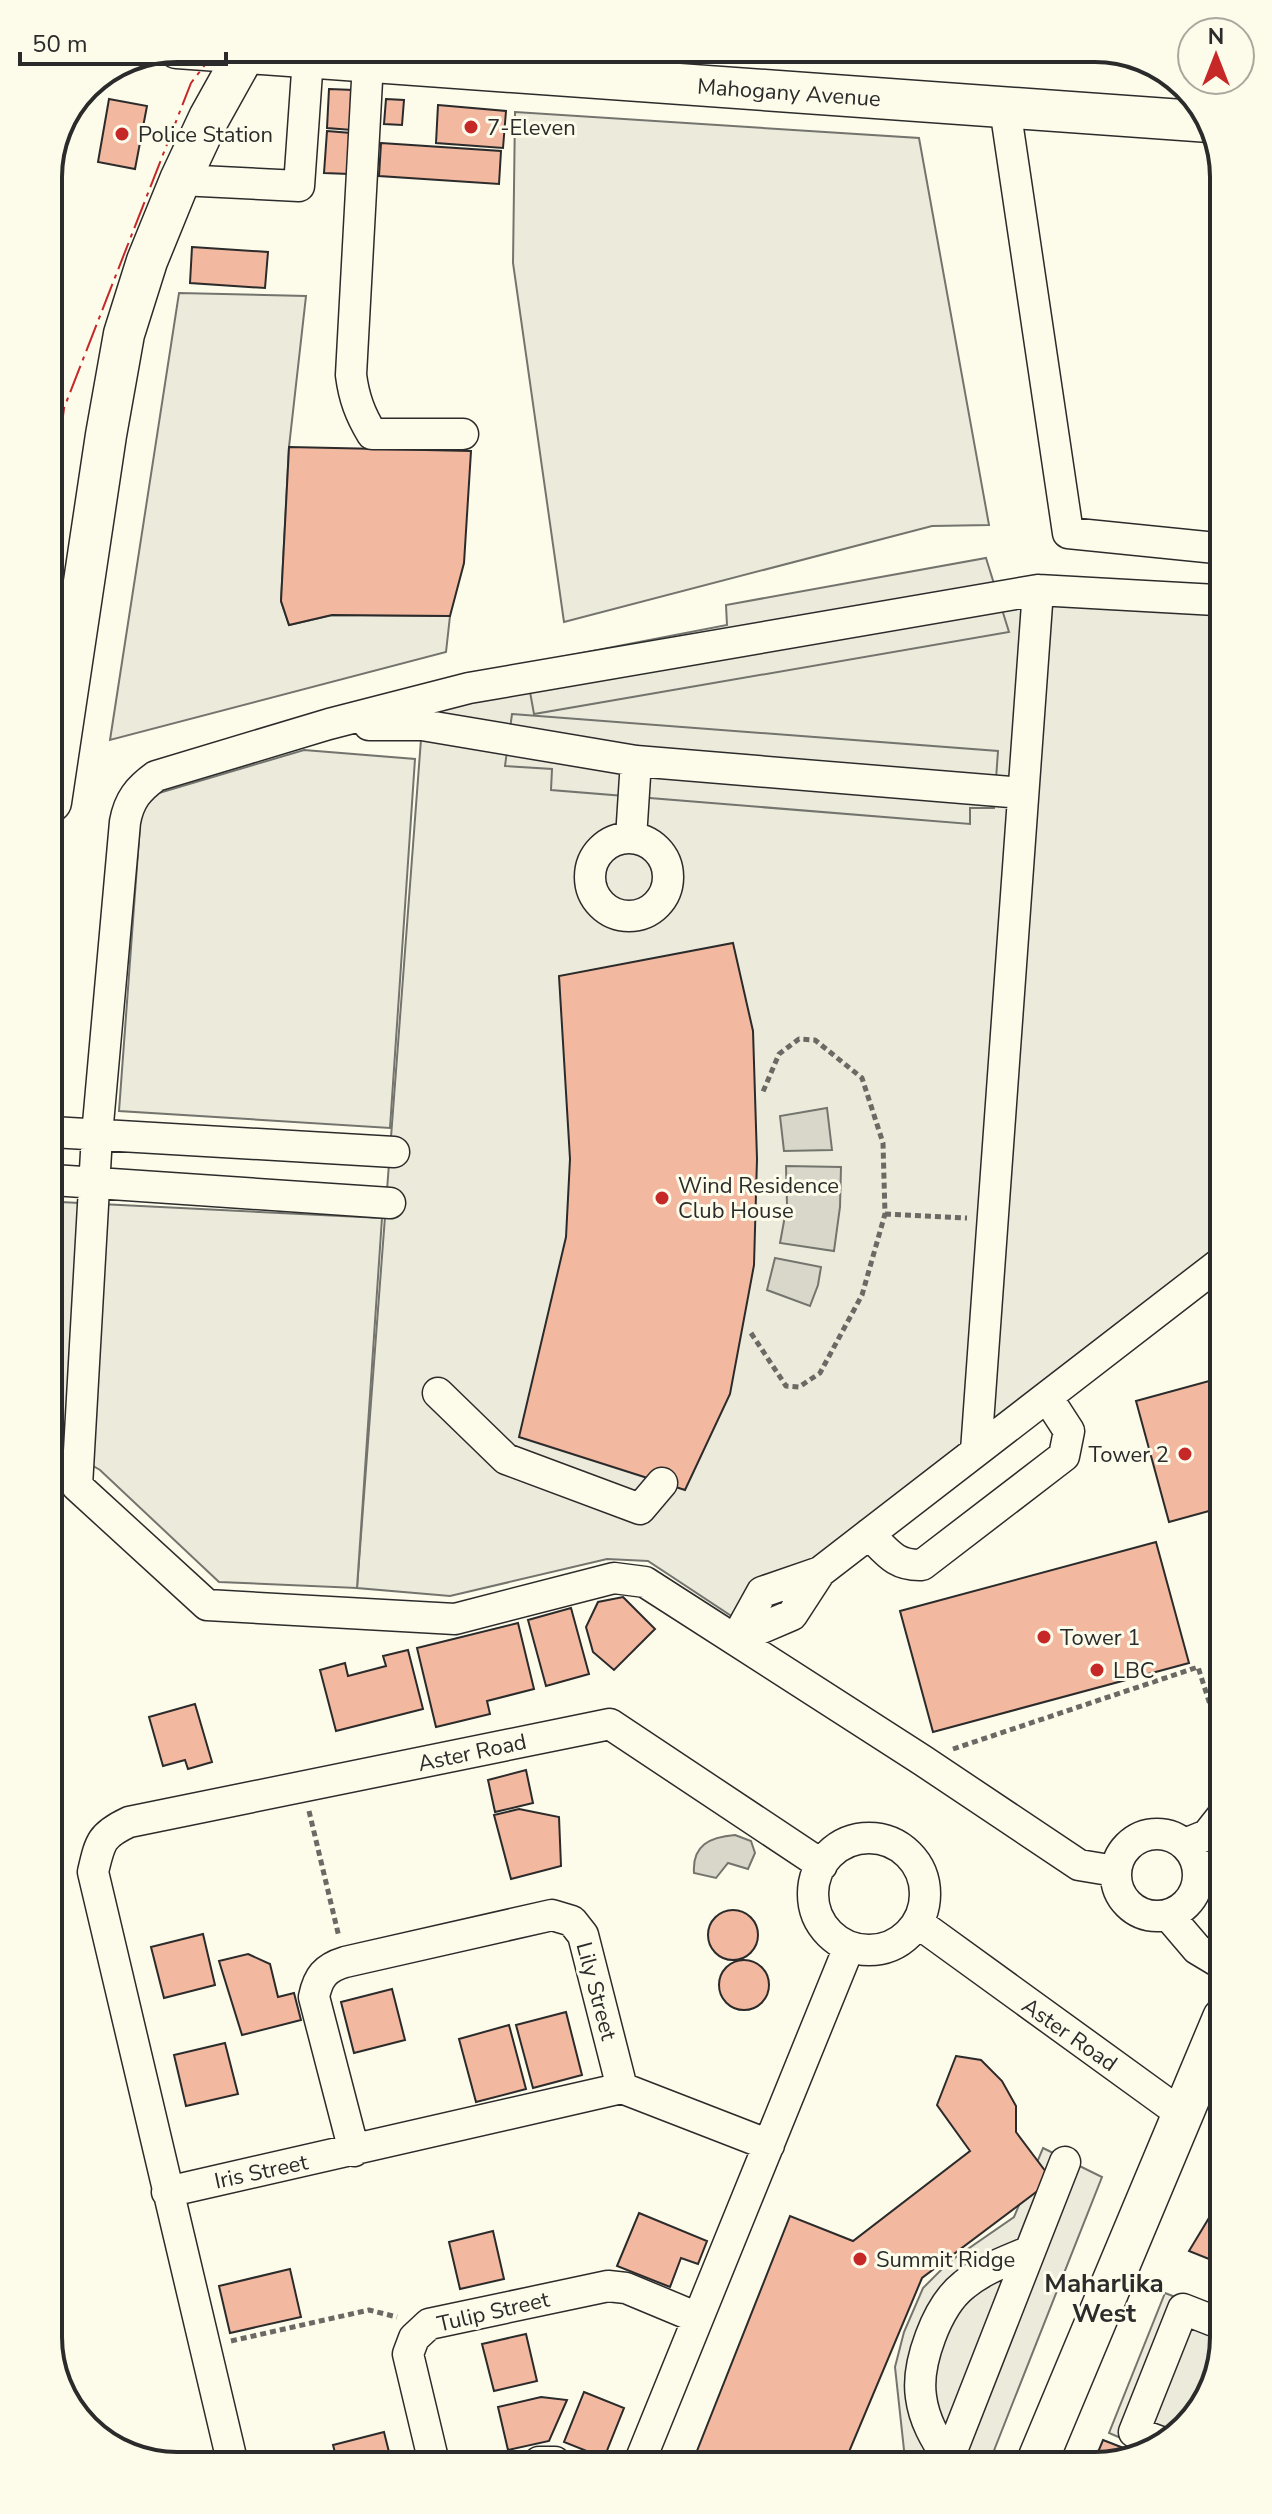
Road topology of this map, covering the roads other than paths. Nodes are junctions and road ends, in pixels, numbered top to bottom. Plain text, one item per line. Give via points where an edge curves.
1 (239, 62) edge
2 (308, 62) edge
3 (368, 62) joint
4 (1005, 108) junction
5 (1196, 121) edge
6 (180, 180) junction
7 (463, 434) dead end
8 (1210, 547) edge
9 (1038, 590) junction
10 (1210, 600) edge
11 (62, 678) edge
12 (329, 724) junction
13 (636, 761) junction
14 (1022, 793) junction
15 (631, 838) dead end
16 (62, 1133) edge
17 (97, 1135) junction
18 (394, 1152) dead end
19 (62, 1181) edge
20 (95, 1183) junction
21 (390, 1203) dead end
22 (1210, 1271) edge
23 (438, 1393) dead end
24 (1047, 1397) junction
25 (976, 1451) junction
26 (662, 1483) dead end
27 (869, 1534) junction
28 (736, 1639) junction
29 (1210, 1831) edge
30 (1185, 1844) junction
31 (822, 1865) junction
32 (1115, 1871) junction
33 (1168, 1915) junction
34 (918, 1923) junction
35 (849, 1947) junction
36 (1210, 1957) edge
37 (1210, 2055) edge
38 (622, 2088) junction
39 (1183, 2115) junction
40 (769, 2145) junction
41 (354, 2151) junction
42 (1065, 2162) dead end
43 (167, 2192) junction
44 (1030, 2251) junction
45 (698, 2318) junction
46 (1210, 2320) edge
47 (1150, 2438) edge
48 (230, 2452) edge
49 (431, 2452) edge
50 (644, 2452) edge
51 (944, 2452) edge
52 (950, 2452) edge
53 (1041, 2452) edge

1 - 6 main road
2 - 6 street via 299,186
3 - 4 main road, Mahogany Avenue
3 - 7 street via 354,395 372,434
4 - 5 main road, Mahogany Avenue
4 - 8 street via 1068,533
6 - 11 main road via 124,334
9 - 10 street
9 - 12 street via 469,688
9 - 14 street
12 - 13 street via 422,725
12 - 17 street via 156,776 128,804
13 - 14 street
13 - 15 street
14 - 25 street
16 - 17 street
17 - 18 street
17 - 20 street
19 - 20 street
20 - 21 street
20 - 28 street via 77,1486 207,1605 455,1619 614,1578 645,1582
22 - 24 street
23 - 26 street via 506,1459 640,1509
24 - 25 street
24 - 27 street via 1069,1431 1064,1456 922,1565 905,1566
25 - 27 street
27 - 28 street via 820,1572 762,1592
28 - 32 street via 1079,1865
29 - 30 street
30 - 32 street via 1161,1833 1136,1839 1118,1858
30 - 33 street via 1197,1866 1196,1890
31 - 34 street via 834,1850 871,1838 907,1852 925,1886
31 - 35 street via 815,1880 816,1913 823,1927
31 - 43 street, Aster Road via 610,1724 129,1822 109,1831 93,1872
32 - 33 street via 1130,1907
33 - 36 street
34 - 35 street via 888,1948
34 - 39 street, Aster Road
35 - 40 street
37 - 39 main road
38 - 40 street
38 - 41 street
38 - 41 street, Lily Street via 583,1935 572,1921 552,1915 345,1962 330,1966 318,1980 314,1997
39 - 53 main road
40 - 45 street
41 - 43 street, Iris Street
42 - 44 street
43 - 48 street
44 - 51 street via 962,2286 943,2309 924,2353 920,2396 930,2431
44 - 52 street
45 - 49 street, Tulip Street via 626,2288 608,2286 429,2324 414,2338 408,2354
45 - 50 street
46 - 47 street via 1183,2309 1134,2432

